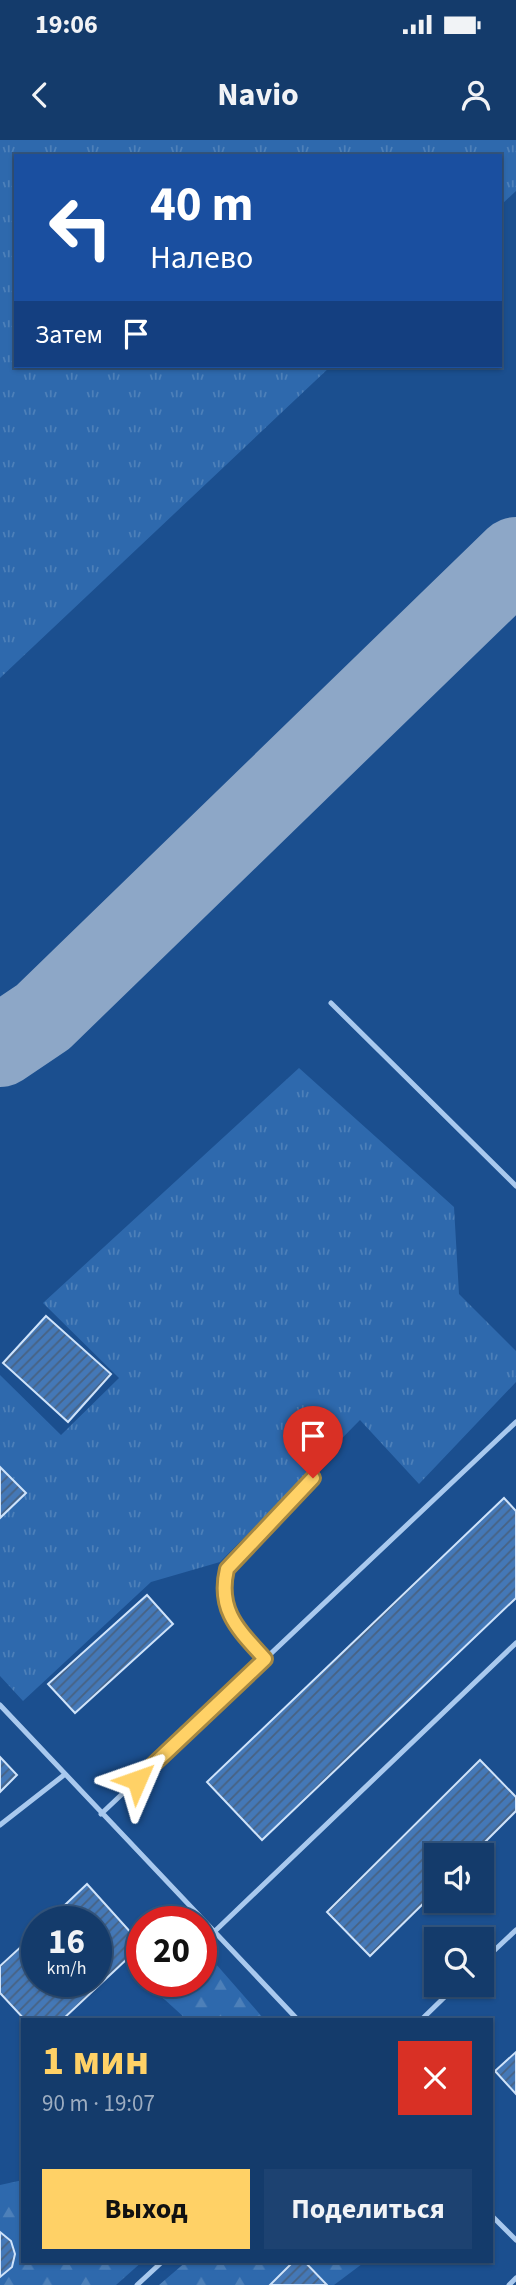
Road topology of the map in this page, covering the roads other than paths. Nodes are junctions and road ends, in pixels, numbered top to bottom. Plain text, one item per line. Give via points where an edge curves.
1 (331, 1003) dead end
2 (516, 1186) edge
3 (516, 1422) edge
4 (313, 1478) dead end
5 (516, 1643) edge
6 (265, 1659) junction
7 (0, 1705) edge
8 (64, 1775) junction
9 (101, 1814) junction
10 (0, 1825) edge
11 (189, 1906) edge
12 (217, 1929) edge
13 (516, 1930) edge
14 (217, 1935) edge
15 (494, 1951) edge
16 (445, 1997) edge
17 (296, 2018) edge
18 (423, 2018) edge
19 (493, 2217) edge
20 (516, 2240) edge
21 (161, 2263) edge
22 (516, 2278) edge
23 (137, 2285) edge
24 (509, 2285) edge

1 - 2 lane
3 - 6 lane
4 - 6 lane via 227,1569 225,1605 235,1626
5 - 12 lane
6 - 9 lane
7 - 8 lane
8 - 9 lane
8 - 10 lane
9 - 11 lane
13 - 15 lane
14 - 17 lane
16 - 18 lane
19 - 20 lane
21 - 23 lane
22 - 24 lane

